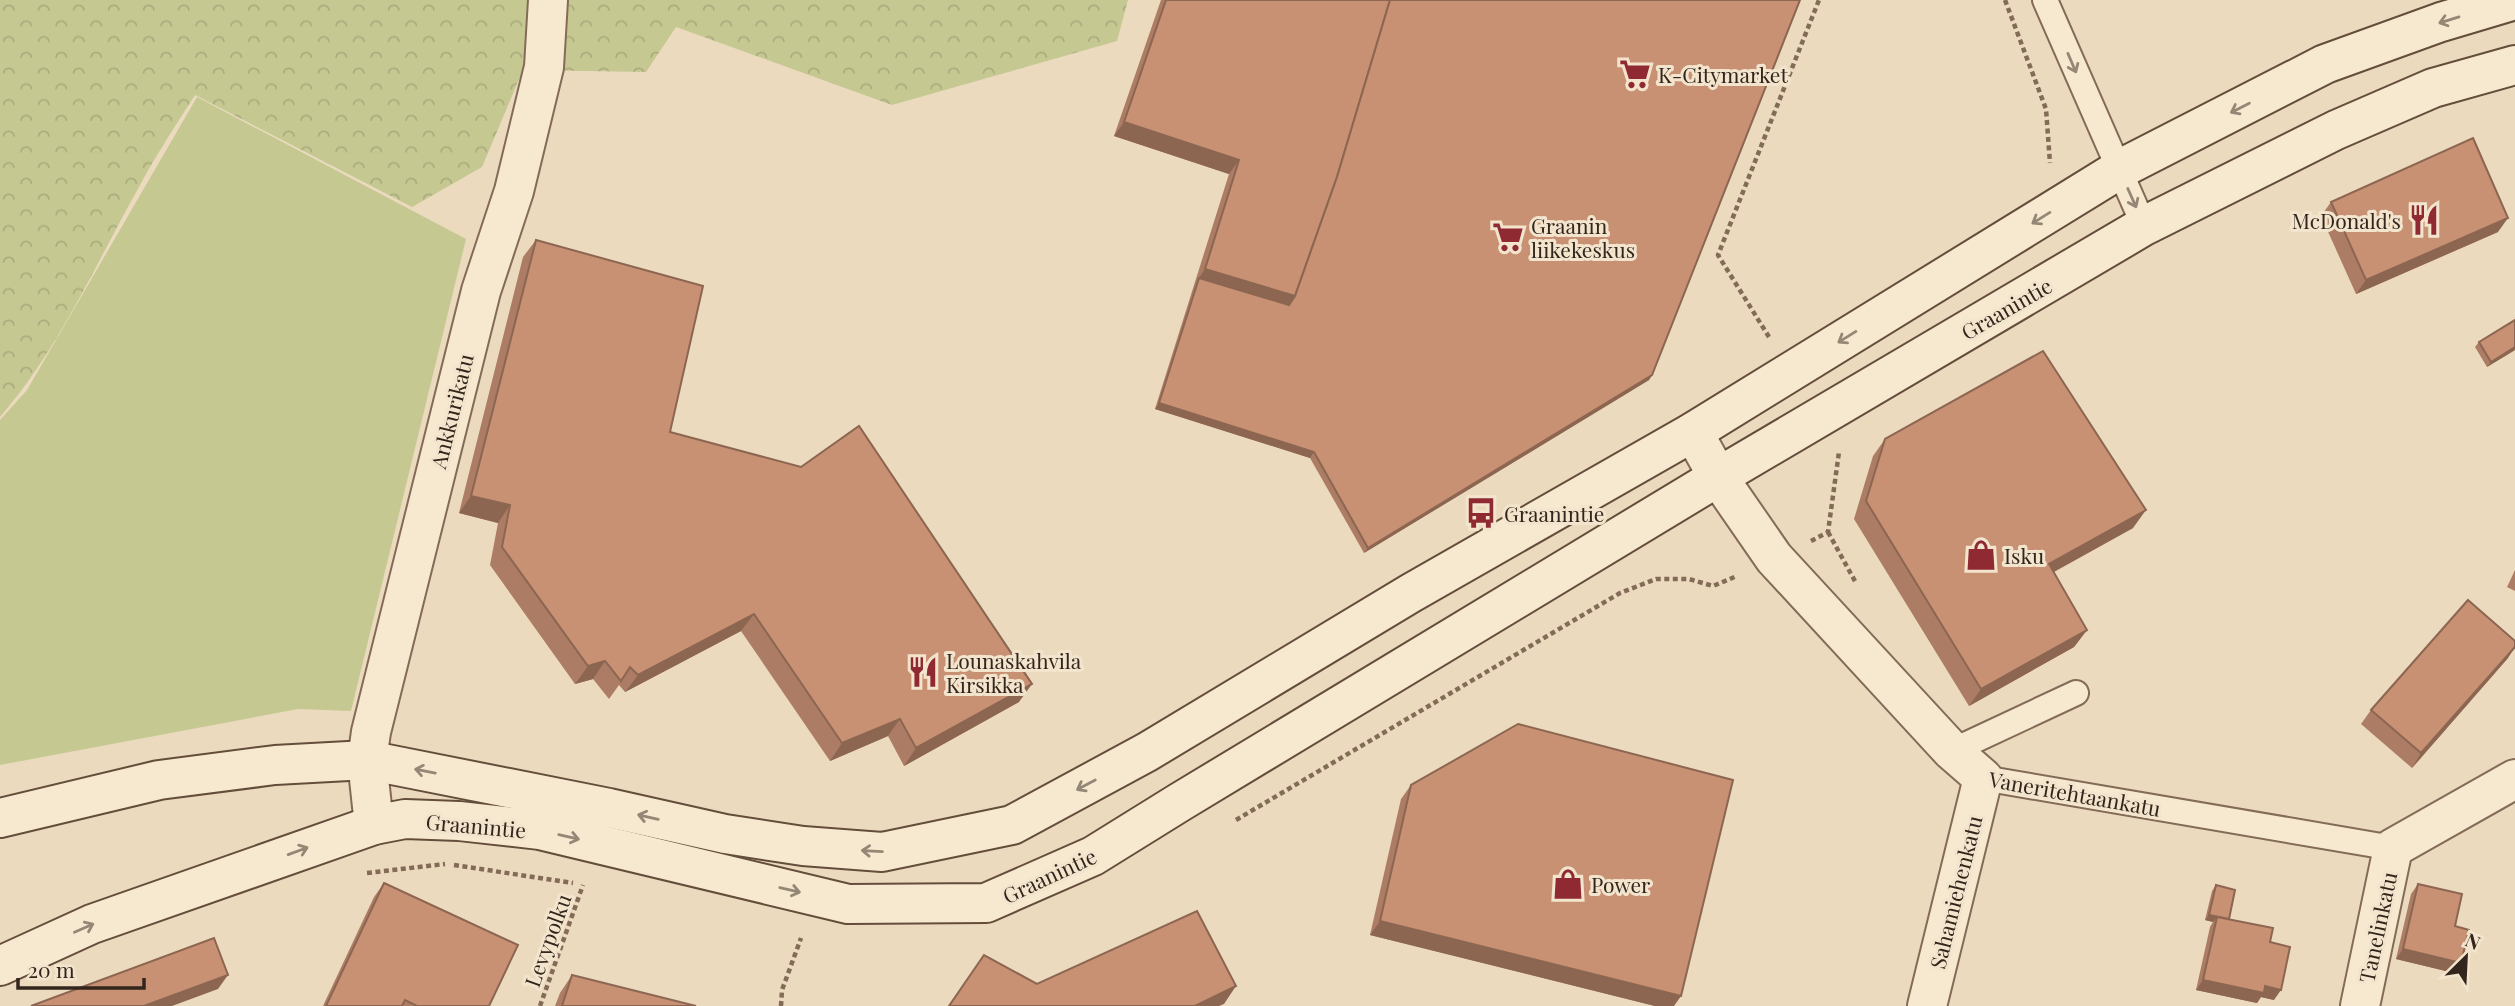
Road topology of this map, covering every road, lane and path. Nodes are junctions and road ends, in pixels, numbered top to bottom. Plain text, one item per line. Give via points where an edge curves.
1 (548, 0) edge
2 (1819, 0) edge
3 (2005, 0) edge
4 (2045, 0) edge
5 (2515, 0) edge
6 (2515, 65) edge
7 (2120, 169) junction
8 (2050, 176) dead end
9 (2144, 226) junction
10 (1770, 340) dead end
11 (1693, 432) junction
12 (1834, 444) dead end
13 (1851, 445) dead end
14 (1839, 452) junction
15 (1718, 477) junction
16 (1813, 540) dead end
17 (2076, 693) dead end
18 (1952, 751) junction
19 (367, 760) junction
20 (1983, 778) junction
21 (2515, 779) edge
22 (0, 818) edge
23 (374, 825) junction
24 (2393, 848) junction
25 (354, 875) dead end
26 (801, 938) dead end
27 (0, 967) edge
28 (540, 1006) edge
29 (781, 1006) edge
30 (1927, 1006) edge
31 (2360, 1006) edge

1 - 19 street, Ankkurikatu via 544,67 514,191 481,291
2 - 10 path via 1718,256
3 - 8 path via 2046,109
4 -> 7 lane
5 -> 7 street, Graanintie via 2325,64
6 - 9 street, Graanintie via 2433,88 2336,130
7 -> 9 lane
7 -> 11 street, Graanintie
9 - 15 street, Graanintie
11 - 15 street, Vaneritehtaankatu
11 -> 19 street, Graanintie via 1410,593 1146,752 1012,825 882,852 803,846
12 - 14 path
13 - 14 path
14 - 16 path via 1828,531
15 - 18 street, Vaneritehtaankatu via 1774,558
23 -> 15 street, Graanintie via 405,819 540,830 848,904 986,904 1093,856
17 - 18 lane
18 - 20 street, Vaneritehtaankatu
19 - 22 street, Graanintie via 275,765 159,780
19 - 23 street, Ankkurikatu
20 - 24 lane, Vaneritehtaankatu
20 - 30 street, Sahamiehenkatu
21 - 24 street
27 -> 23 street, Graanintie via 92,924
24 - 31 street, Tanelinkatu
25 - 28 path, Levypolku via 447,864 583,885
26 - 29 path via 782,990

